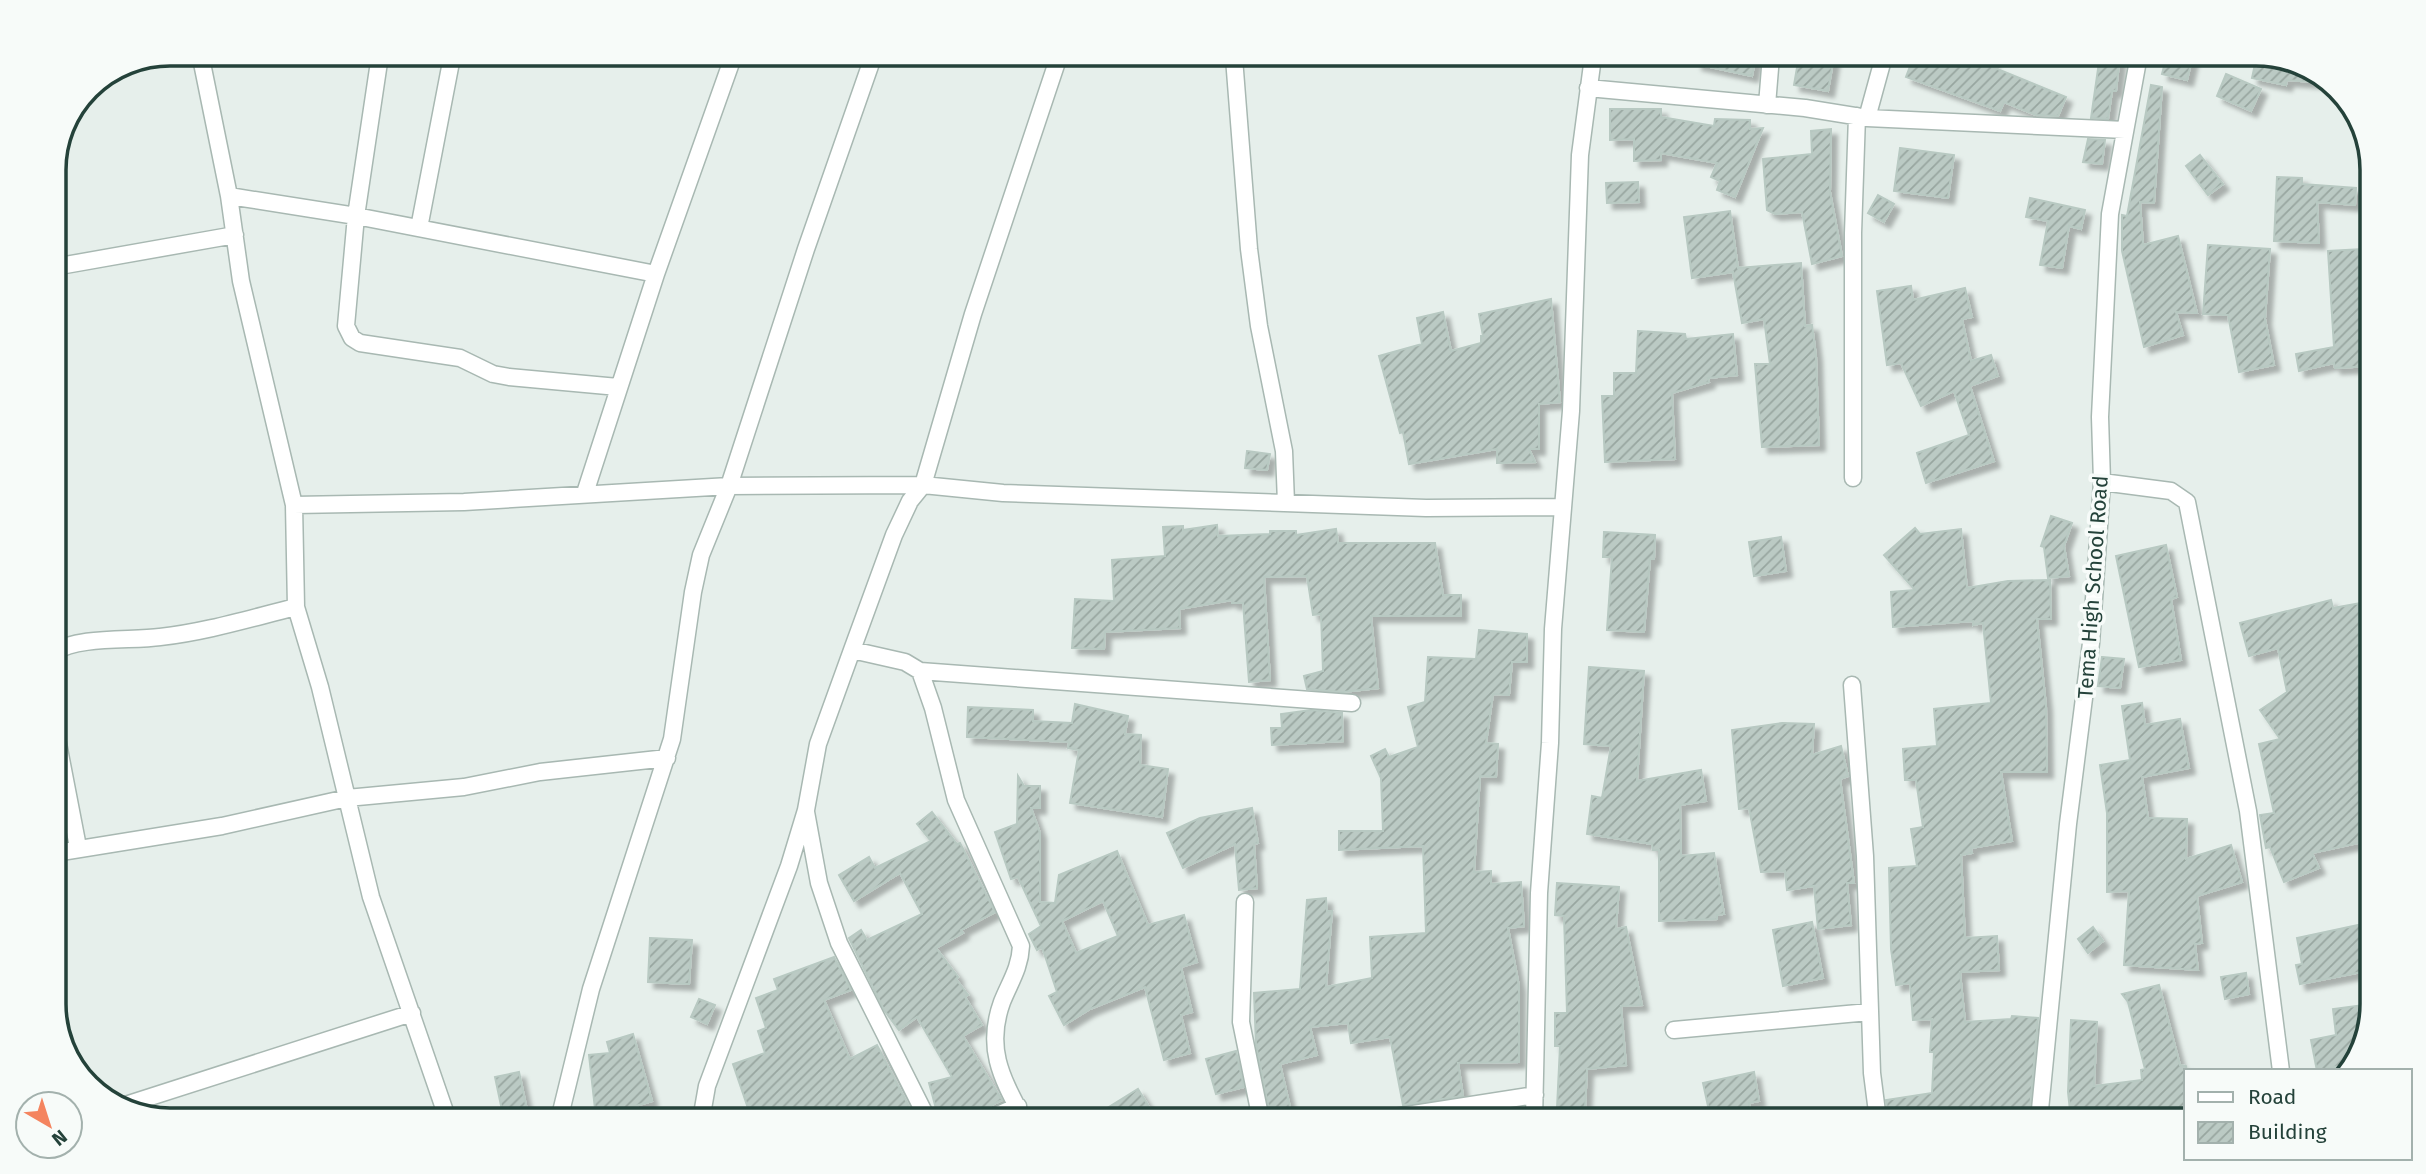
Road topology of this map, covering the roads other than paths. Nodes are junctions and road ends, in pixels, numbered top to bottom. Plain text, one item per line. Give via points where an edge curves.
1 (203, 66) edge
2 (378, 66) edge
3 (450, 66) edge
4 (730, 66) edge
5 (870, 66) edge
6 (1056, 66) edge
7 (1235, 66) edge
8 (1592, 66) edge
9 (1770, 66) edge
10 (1880, 66) edge
11 (2136, 66) edge
12 (1588, 88) junction
13 (1767, 105) junction
14 (1862, 117) junction
15 (2124, 130) junction
16 (229, 196) junction
17 (356, 216) junction
18 (419, 228) junction
19 (235, 235) junction
20 (67, 265) edge
21 (656, 274) junction
22 (618, 387) junction
23 (1853, 478) dead end
24 (2102, 482) junction
25 (923, 485) junction
26 (729, 486) junction
27 (585, 493) junction
28 (1286, 503) junction
29 (294, 505) junction
30 (1561, 507) junction
31 (296, 607) junction
32 (67, 646) edge
33 (852, 650) junction
34 (920, 671) junction
35 (1852, 685) dead end
36 (1352, 703) dead end
37 (667, 758) junction
38 (67, 790) edge
39 (347, 798) junction
40 (806, 810) junction
41 (78, 847) junction
42 (67, 850) edge
43 (1245, 902) dead end
44 (1869, 1012) junction
45 (412, 1013) junction
46 (1674, 1030) dead end
47 (2281, 1069) edge
48 (1535, 1095) junction
49 (136, 1101) edge
50 (443, 1108) edge
51 (562, 1108) edge
52 (703, 1108) edge
53 (922, 1108) edge
54 (1019, 1108) edge
55 (1259, 1108) edge
56 (1452, 1108) edge
57 (1534, 1108) edge
58 (1877, 1108) edge
59 (2040, 1108) edge

1 - 16 street
2 - 17 street
3 - 18 street
4 - 21 street
5 - 26 street
6 - 25 street via 973,314
7 - 28 street via 1249,249 1284,451
8 - 12 street
9 - 13 street
10 - 14 street
11 - 15 street, Tema High School Road
12 - 13 street
12 - 30 street via 1580,155 1571,411
13 - 14 street
14 - 15 street
14 - 23 street via 1853,233
15 - 24 street, Tema High School Road via 2110,214 2100,405
16 - 17 street
16 - 19 street
17 - 18 street
17 - 22 street via 346,326 352,338 460,358 509,377
18 - 21 street
19 - 20 street
19 - 29 street
21 - 22 street
22 - 27 street
24 - 47 street via 2171,491 2188,502 2248,811
24 - 59 street, Tema High School Road via 2091,643
25 - 26 street
25 - 28 street via 1003,493
25 - 33 street via 894,536
26 - 27 street
26 - 37 street via 695,580
27 - 29 street via 464,502
28 - 30 street
29 - 31 street
30 - 48 street via 1539,893
31 - 32 street via 160,637
31 - 39 street
33 - 34 street via 905,662
33 - 40 street via 818,744
34 - 36 street
34 - 54 street via 956,800 1021,946 1020,964 994,1031 994,1053
35 - 44 street via 1865,856
37 - 39 street via 540,772 464,787
37 - 51 street via 592,989
38 - 41 street
39 - 41 street via 210,828
39 - 45 street via 371,897
40 - 52 street
40 - 53 street via 819,883 839,943
41 - 42 street
43 - 55 street via 1241,1022
44 - 46 street
44 - 58 street
45 - 49 street
45 - 50 street
48 - 56 street
48 - 57 street

